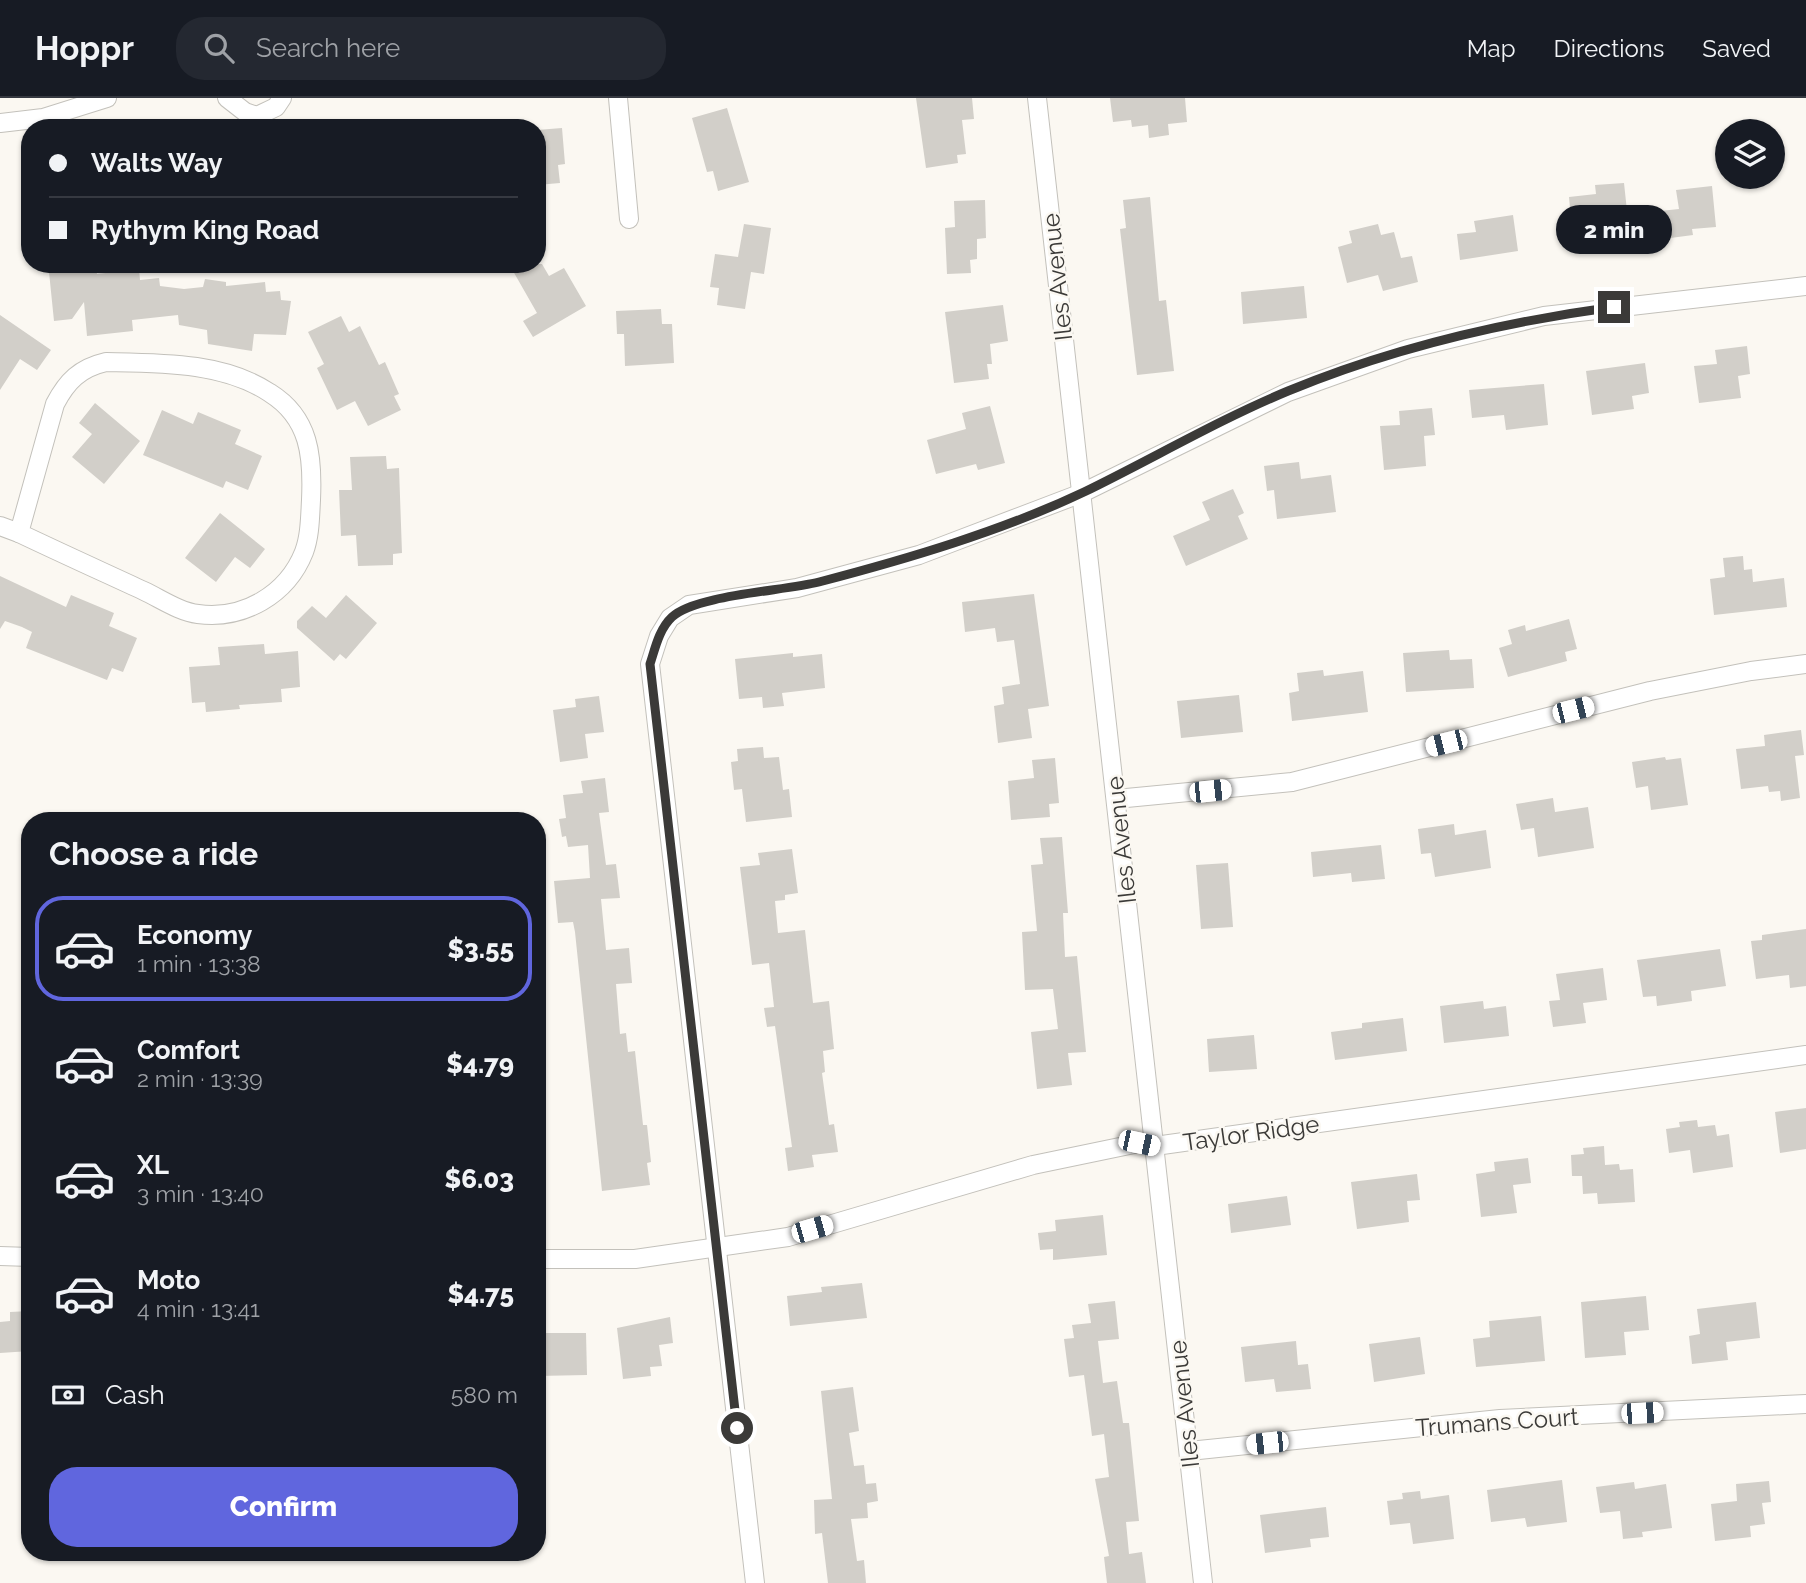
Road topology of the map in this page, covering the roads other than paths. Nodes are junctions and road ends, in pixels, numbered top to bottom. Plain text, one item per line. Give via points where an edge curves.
1 (107, 98) edge
2 (227, 98) edge
3 (282, 98) edge
4 (618, 98) edge
5 (1037, 98) edge
6 (34, 119) edge
7 (21, 121) edge
8 (0, 123) edge
9 (629, 219) dead end
10 (1806, 286) edge
11 (1082, 493) junction
12 (0, 526) edge
13 (19, 533) junction
14 (1806, 664) edge
15 (1116, 799) junction
16 (1806, 1055) edge
17 (1155, 1146) junction
18 (716, 1248) junction
19 (0, 1256) edge
20 (21, 1257) edge
21 (546, 1259) edge
22 (1806, 1404) edge
23 (1189, 1451) junction
24 (755, 1583) edge
25 (1203, 1583) edge

1 - 6 street
2 - 3 street via 257,116 276,107
4 - 9 street
5 - 11 street, Iles Avenue
7 - 8 street
10 - 11 street via 1544,316 1408,349 1288,391
11 - 15 street, Iles Avenue
11 - 18 street via 919,555 797,588 689,605 670,618 659,636 650,664
12 - 13 street
13 - 13 street via 55,404 70,380 93,365 170,363 240,378 286,405 306,435 313,467 304,552 280,588 247,609 229,615 196,614
14 - 15 street via 1650,691 1292,782
15 - 17 street, Iles Avenue
16 - 17 street, Taylor Ridge
17 - 18 street, Taylor Ridge via 1139,1143 1033,1165 788,1237
17 - 23 street, Iles Avenue
18 - 21 street, Taylor Ridge via 635,1259
18 - 24 street
19 - 20 street
22 - 23 street, Trumans Court via 1500,1419
23 - 25 street, Iles Avenue

